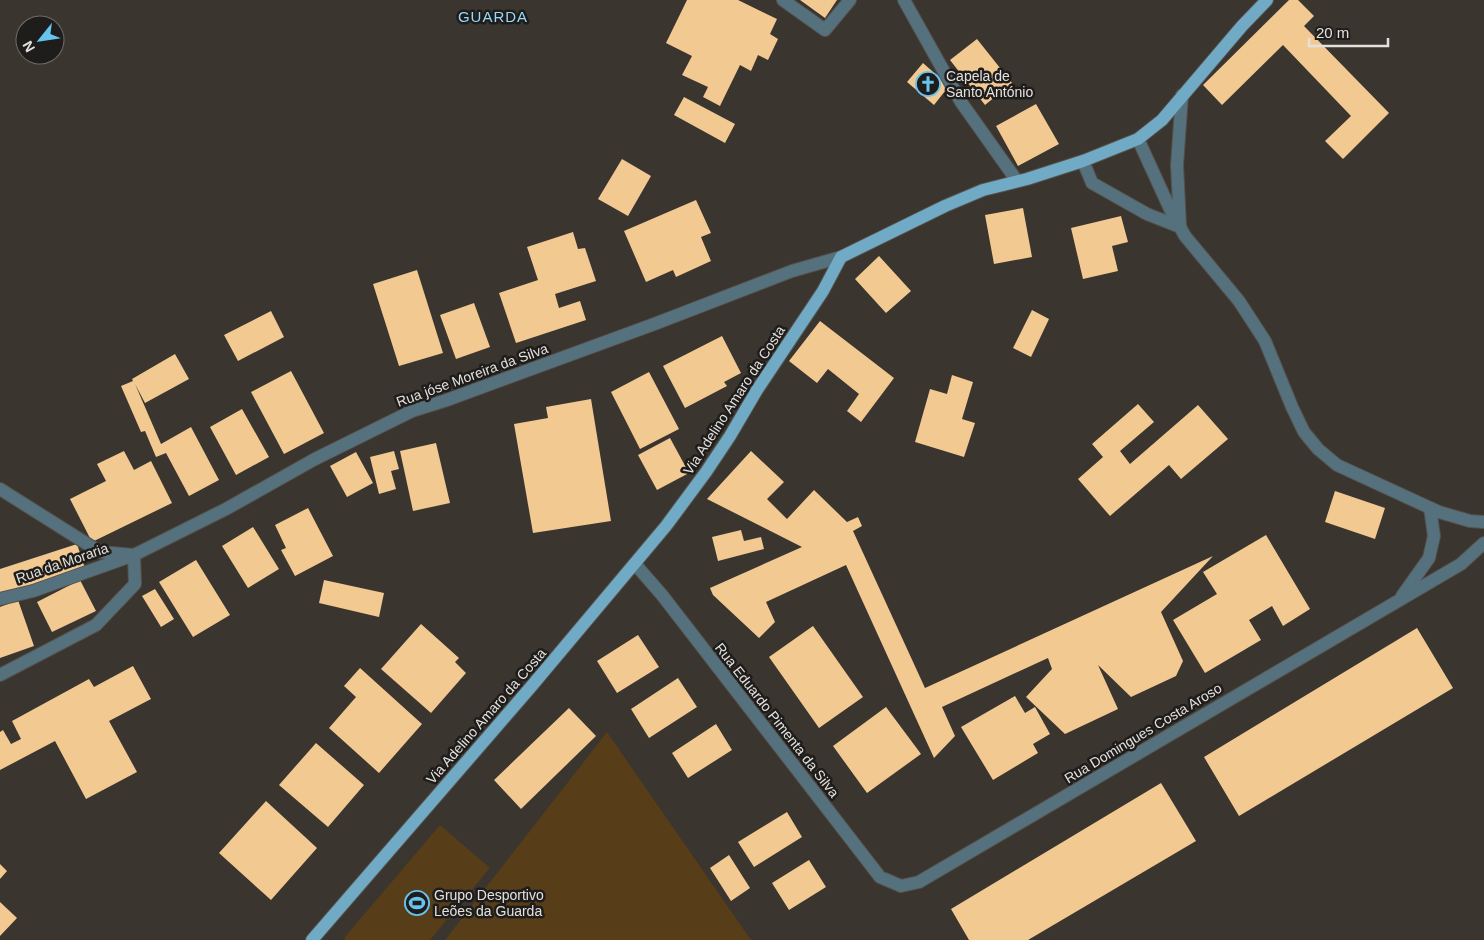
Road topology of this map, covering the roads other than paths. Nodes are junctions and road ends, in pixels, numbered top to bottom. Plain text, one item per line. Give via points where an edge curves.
1 (783, 0) edge
2 (850, 0) edge
3 (904, 0) edge
4 (1267, 0) edge
5 (1182, 95) junction
6 (1138, 139) junction
7 (1082, 162) junction
8 (1017, 181) junction
9 (1180, 227) junction
10 (841, 258) junction
11 (0, 490) edge
12 (1430, 508) junction
13 (1484, 522) edge
14 (1484, 543) edge
15 (134, 555) junction
16 (635, 564) junction
17 (0, 599) edge
18 (1399, 600) junction
19 (0, 675) edge
20 (901, 886) joint
21 (312, 940) edge

1 - 2 street via 825,30
3 - 8 street via 961,102
4 - 5 main road
5 - 6 main road via 1162,120
5 - 9 street via 1177,165
6 - 7 main road
6 - 9 street
7 - 8 main road
7 - 9 street via 1092,183 1147,214
8 - 10 main road via 983,190 945,206
9 - 12 street via 1239,301 1265,341 1304,432 1318,449 1336,465
10 - 15 street, Rua jóse Moreira da Silva via 792,271 657,324 412,411
10 - 16 main road, Via Adelino Amaro da Costa via 706,472
11 - 15 street via 100,552
12 - 13 street via 1470,521
12 - 18 street, Rua Domingues Costa Aroso via 1434,536 1429,558
14 - 18 street, Rua Domingues Costa Aroso via 1461,564
15 - 17 street, Rua da Moraria via 34,591
15 - 19 street via 136,584 96,625
16 - 20 street, Rua Eduardo Pimenta da Silva via 880,877
16 - 21 main road, Via Adelino Amaro da Costa
18 - 20 street, Rua Domingues Costa Aroso via 918,882

